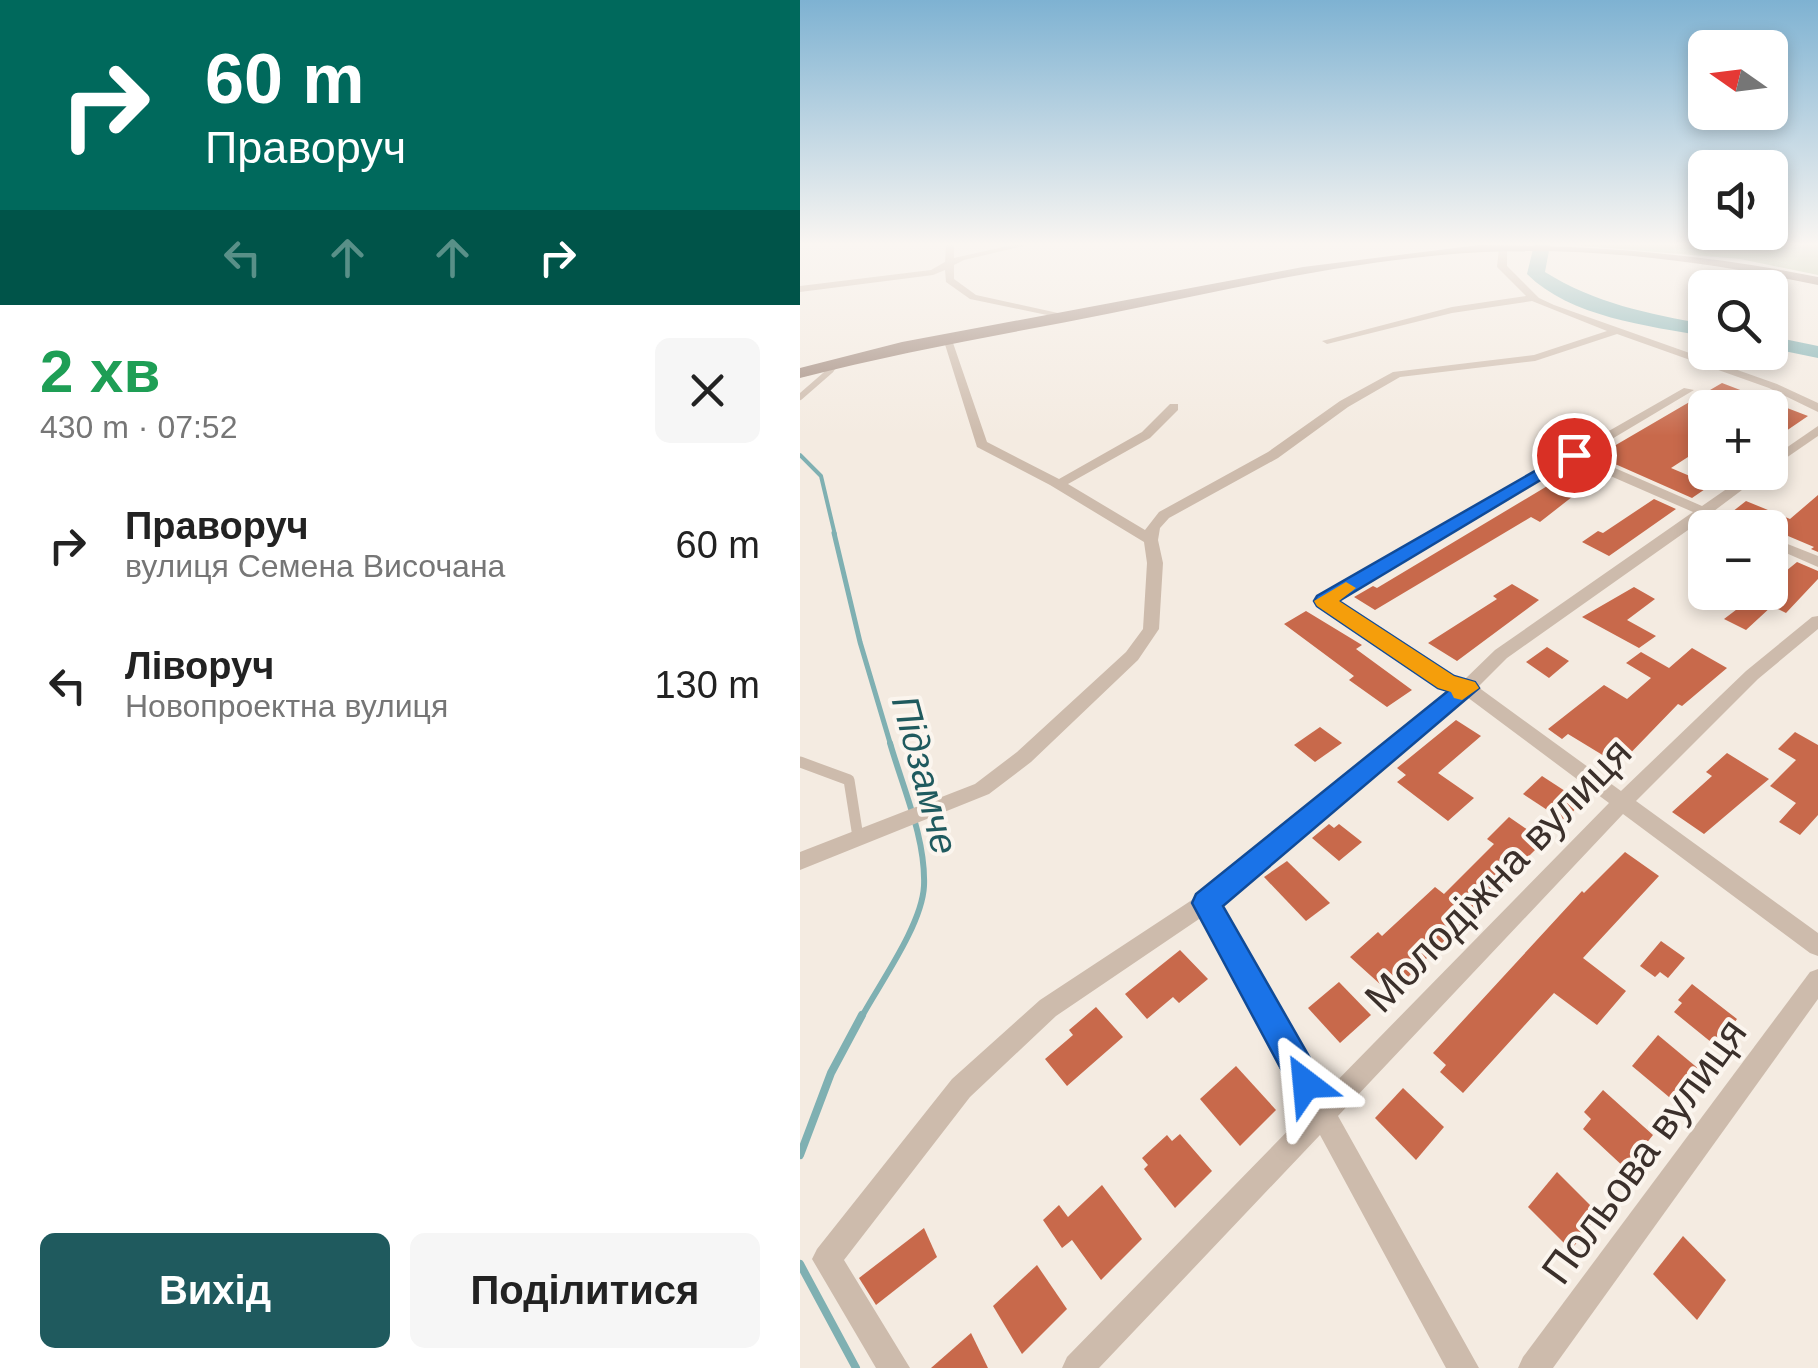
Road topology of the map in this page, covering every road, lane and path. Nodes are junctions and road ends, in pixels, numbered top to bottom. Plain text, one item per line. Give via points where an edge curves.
1 (1031, 309) edge
2 (1115, 309) edge
3 (1466, 309) edge
4 (1555, 309) edge
5 (1071, 317) junction
6 (1616, 331) junction
7 (947, 340) junction
8 (1327, 340) dead end
9 (897, 349) junction
10 (800, 360) edge
11 (840, 361) junction
12 (800, 373) edge
13 (1688, 390) dead end
14 (800, 397) edge
15 (1174, 407) dead end
16 (1818, 408) edge
17 (1814, 433) edge
18 (1788, 452) edge
19 (1574, 455) junction
20 (1059, 484) junction
21 (1736, 490) edge
22 (1701, 510) edge
23 (1709, 510) edge
24 (1688, 524) edge
25 (1151, 540) junction
26 (1788, 549) edge
27 (1818, 562) edge
28 (1818, 621) edge
29 (1467, 688) junction
30 (800, 762) edge
31 (1623, 801) junction
32 (858, 837) junction
33 (800, 861) edge
34 (1206, 903) junction
35 (1818, 946) edge
36 (1818, 980) edge
37 (1323, 1114) junction
38 (894, 1368) edge
39 (1078, 1368) edge
40 (1463, 1368) edge
41 (1534, 1368) edge

1 - 5 street
2 - 5 main road
3 - 8 street
4 - 6 street
5 - 7 main road
6 - 16 street
6 - 25 street via 1535,358 1397,374 1273,455 1164,515
7 - 9 main road
7 - 20 street via 982,444
9 - 10 main road
9 - 11 main road
11 - 12 main road
11 - 14 lane
13 - 19 street
15 - 20 street via 1146,435
17 - 18 street
19 - 22 street
19 - 29 street via 1324,601 1446,682
20 - 25 street
21 - 23 street
24 - 29 street via 1501,654
25 - 32 street via 1151,629 1132,656 982,789
26 - 27 street
28 - 31 street, Молодіжна вулиця via 1752,675
29 - 31 street
29 - 34 street
30 - 32 lane via 849,780
31 - 35 street
31 - 37 street, Молодіжна вулиця
32 - 33 street
34 - 37 street
34 - 38 street via 1048,1008 961,1088 827,1258
36 - 41 street, Польова вулиця
37 - 39 street, Молодіжна вулиця
37 - 40 street

